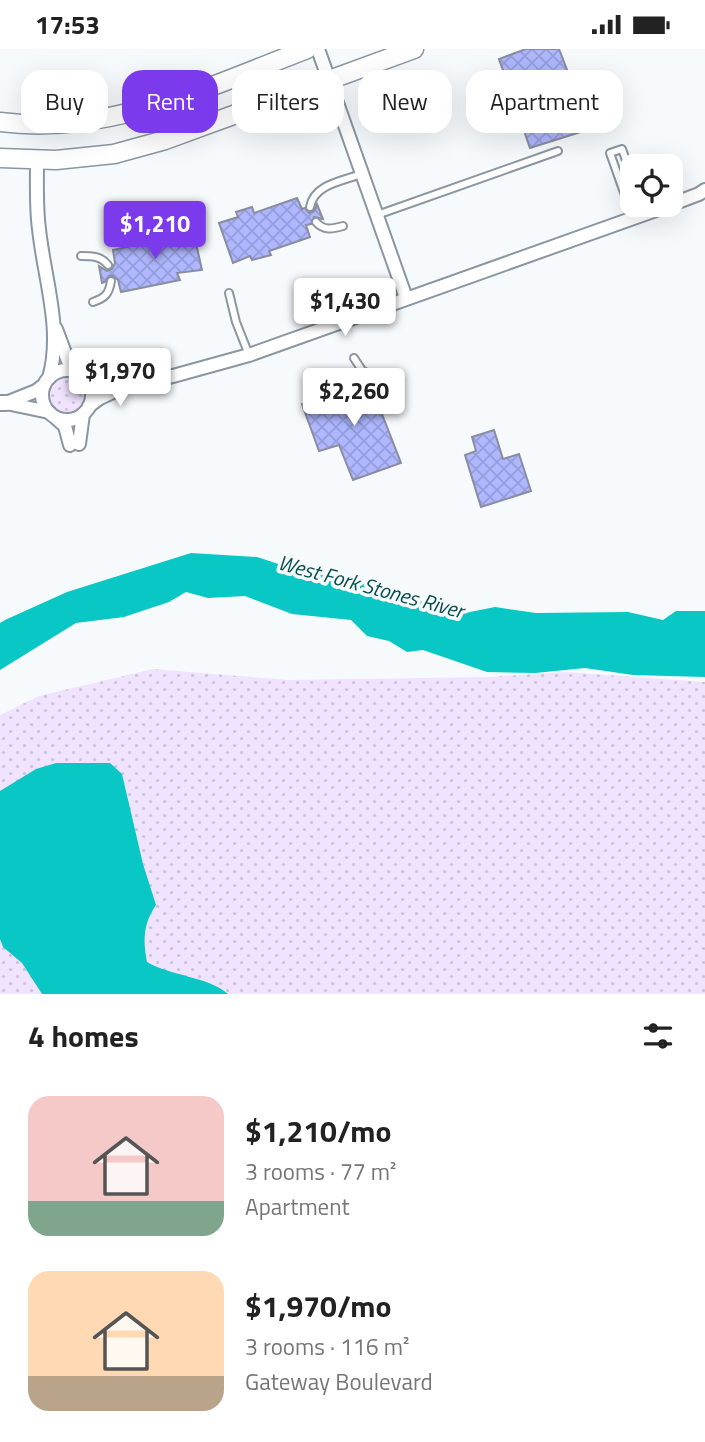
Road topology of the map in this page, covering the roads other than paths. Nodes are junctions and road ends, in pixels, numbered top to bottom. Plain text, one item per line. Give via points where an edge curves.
1 (307, 49) edge
2 (318, 49) edge
3 (414, 49) edge
4 (325, 70) edge
5 (344, 74) edge
6 (232, 115) edge
7 (0, 122) edge
8 (344, 123) edge
9 (558, 151) dead end
10 (624, 154) edge
11 (0, 158) edge
12 (37, 160) junction
13 (620, 173) edge
14 (363, 174) junction
15 (703, 193) edge
16 (683, 200) edge
17 (310, 207) dead end
18 (377, 215) junction
19 (626, 217) edge
20 (316, 222) dead end
21 (342, 226) dead end
22 (81, 256) dead end
23 (107, 265) dead end
24 (111, 281) dead end
25 (229, 293) dead end
26 (406, 298) junction
27 (93, 302) dead end
28 (54, 326) junction
29 (249, 355) junction
30 (355, 358) dead end
31 (80, 375) junction
32 (365, 375) dead end
33 (399, 378) dead end
34 (378, 380) dead end
35 (46, 381) junction
36 (132, 383) junction
37 (3, 403) edge
38 (86, 410) junction
39 (52, 415) junction

1 - 7 main road via 155,106 107,119 54,125
2 - 4 street
3 - 5 main road
6 - 12 main road via 114,154
8 - 14 street
9 - 18 lane
10 - 13 lane via 622,149 610,153
11 - 12 main road
12 - 28 street via 38,227
14 - 17 lane via 317,191
14 - 18 street
15 - 16 street
18 - 26 street
19 - 26 street
20 - 21 lane via 330,229
22 - 23 lane via 93,255
24 - 27 lane via 104,298
25 - 29 lane
26 - 29 street
28 - 31 street via 68,361
28 - 35 street via 53,365
29 - 36 street
30 - 32 lane
31 - 35 street via 62,369
31 - 36 street
31 - 38 street via 92,390
33 - 34 lane
35 - 37 street via 36,391
35 - 39 street via 42,396
36 - 38 street
37 - 39 street
38 - 39 street via 70,420
38 - 39 street via 75,445 65,426

